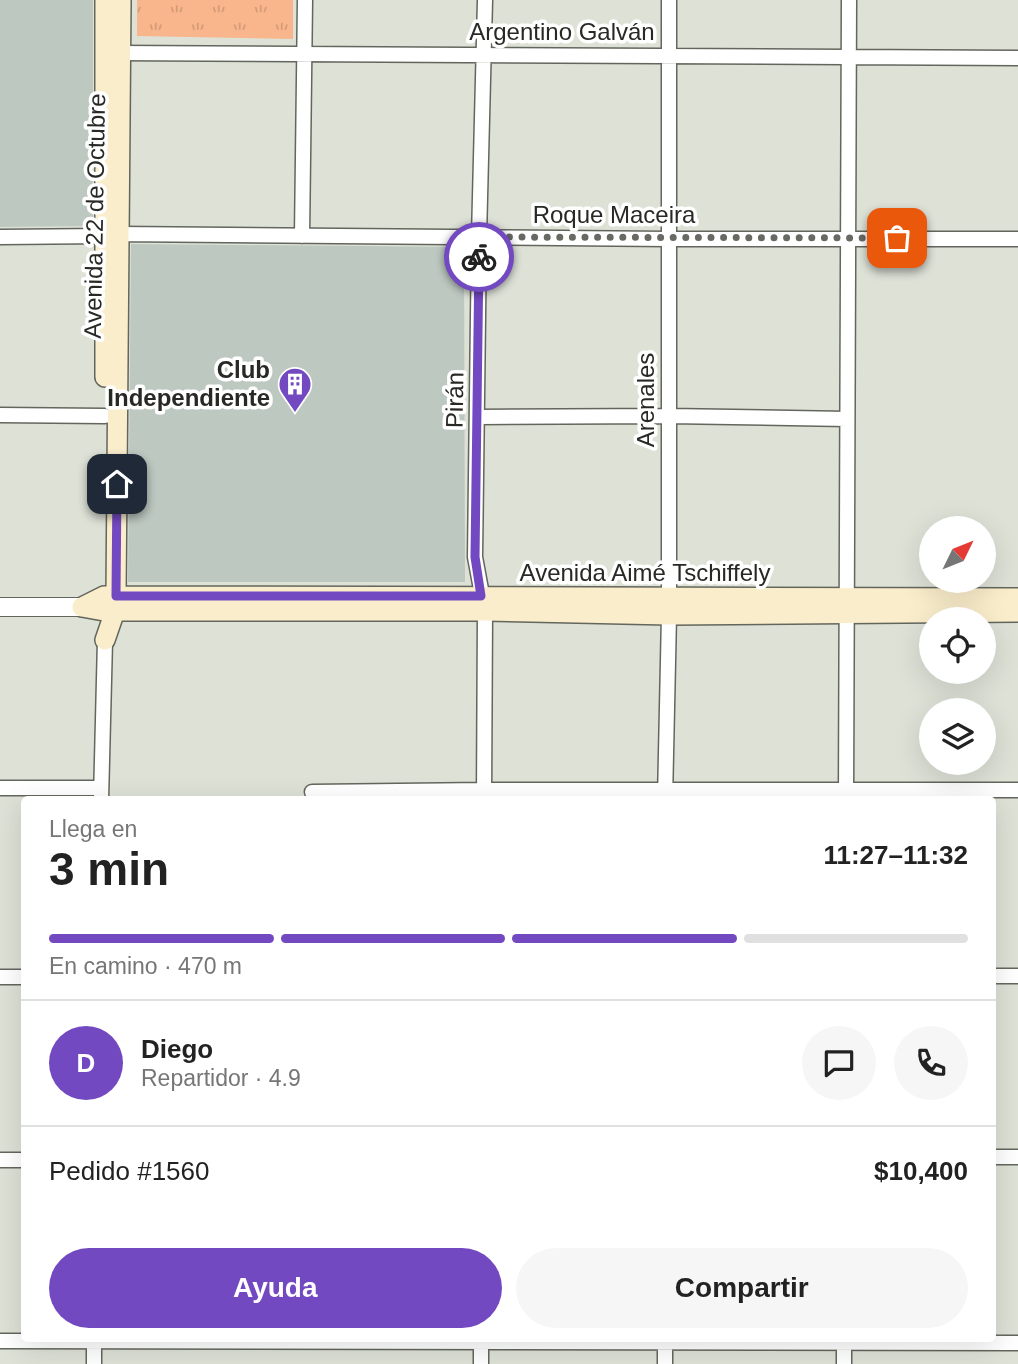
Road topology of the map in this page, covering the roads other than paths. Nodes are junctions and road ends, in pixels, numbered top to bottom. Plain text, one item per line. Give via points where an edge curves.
1 (105, 0) edge
2 (121, 0) edge
3 (305, 0) edge
4 (485, 0) edge
5 (669, 0) edge
6 (849, 0) edge
7 (304, 52) junction
8 (113, 53) junction
9 (484, 55) junction
10 (669, 55) junction
11 (849, 57) junction
12 (1018, 58) edge
13 (111, 235) junction
14 (302, 236) junction
15 (0, 237) edge
16 (479, 237) junction
17 (848, 238) junction
18 (668, 239) junction
19 (1018, 239) edge
20 (0, 415) edge
21 (105, 416) junction
22 (670, 416) junction
23 (478, 417) junction
24 (847, 419) junction
25 (1018, 598) edge
26 (110, 603) junction
27 (483, 604) junction
28 (847, 605) junction
29 (0, 607) edge
30 (82, 607) joint
31 (668, 607) junction
32 (1018, 612) edge
33 (105, 640) joint
34 (0, 788) edge
35 (1018, 790) edge
36 (312, 792) dead end
37 (101, 794) edge
38 (484, 795) edge
39 (665, 795) edge
40 (846, 795) edge
41 (996, 976) edge
42 (1018, 976) edge
43 (0, 977) edge
44 (21, 977) edge
45 (996, 1157) edge
46 (1018, 1157) edge
47 (0, 1160) edge
48 (21, 1160) edge
49 (0, 1340) edge
50 (21, 1340) edge
51 (94, 1342) edge
52 (481, 1342) edge
53 (665, 1342) edge
54 (844, 1342) edge
55 (931, 1342) edge
56 (1018, 1343) edge
57 (94, 1364) edge
58 (481, 1364) edge
59 (665, 1364) edge
60 (844, 1364) edge

1 - 8 main road, Avenida 22 de Octubre
2 - 8 main road, Avenida 22 de Octubre
3 - 7 street
4 - 9 street, Pirán
5 - 10 street, Arenales
6 - 11 street
7 - 8 street, Argentino Galván
7 - 9 street, Argentino Galván
7 - 14 street
8 - 13 main road, Avenida 22 de Octubre
9 - 10 street, Argentino Galván
9 - 16 street, Pirán
10 - 11 street, Argentino Galván
10 - 18 street, Arenales
11 - 12 street, Argentino Galván
11 - 17 street
13 - 14 street, Roque Maceira
13 - 15 street, Roque Maceira
13 - 21 main road, Avenida 22 de Octubre
13 - 26 main road, Avenida 22 de Octubre
14 - 16 street, Roque Maceira
16 - 18 street, Roque Maceira
16 - 23 street, Pirán
17 - 18 street, Roque Maceira
17 - 19 street, Roque Maceira
17 - 24 street
18 - 22 street, Arenales
20 - 21 street
21 - 26 main road, Avenida 22 de Octubre
22 - 23 street
22 - 24 street
22 - 31 street, Arenales
23 - 27 street, Pirán via 475,557
24 - 28 street
25 - 28 main road, Avenida Aimé Tschiffely
26 - 27 main road, Avenida Aimé Tschiffely
26 - 30 main road
26 - 33 main road, Avenida 22 de Octubre
27 - 31 main road, Avenida Aimé Tschiffely
27 - 38 street, Pirán
28 - 31 main road, Avenida Aimé Tschiffely
28 - 32 main road, Avenida Aimé Tschiffely
28 - 40 street
29 - 30 street
31 - 39 street, Arenales
33 - 37 street, Avenida 22 de Octubre
34 - 37 street
35 - 40 street
36 - 38 street
38 - 39 street
39 - 40 street
41 - 42 street
43 - 44 street
45 - 46 street
47 - 48 street
49 - 50 street
51 - 57 street
52 - 58 street
53 - 59 street
54 - 60 street
55 - 56 street

